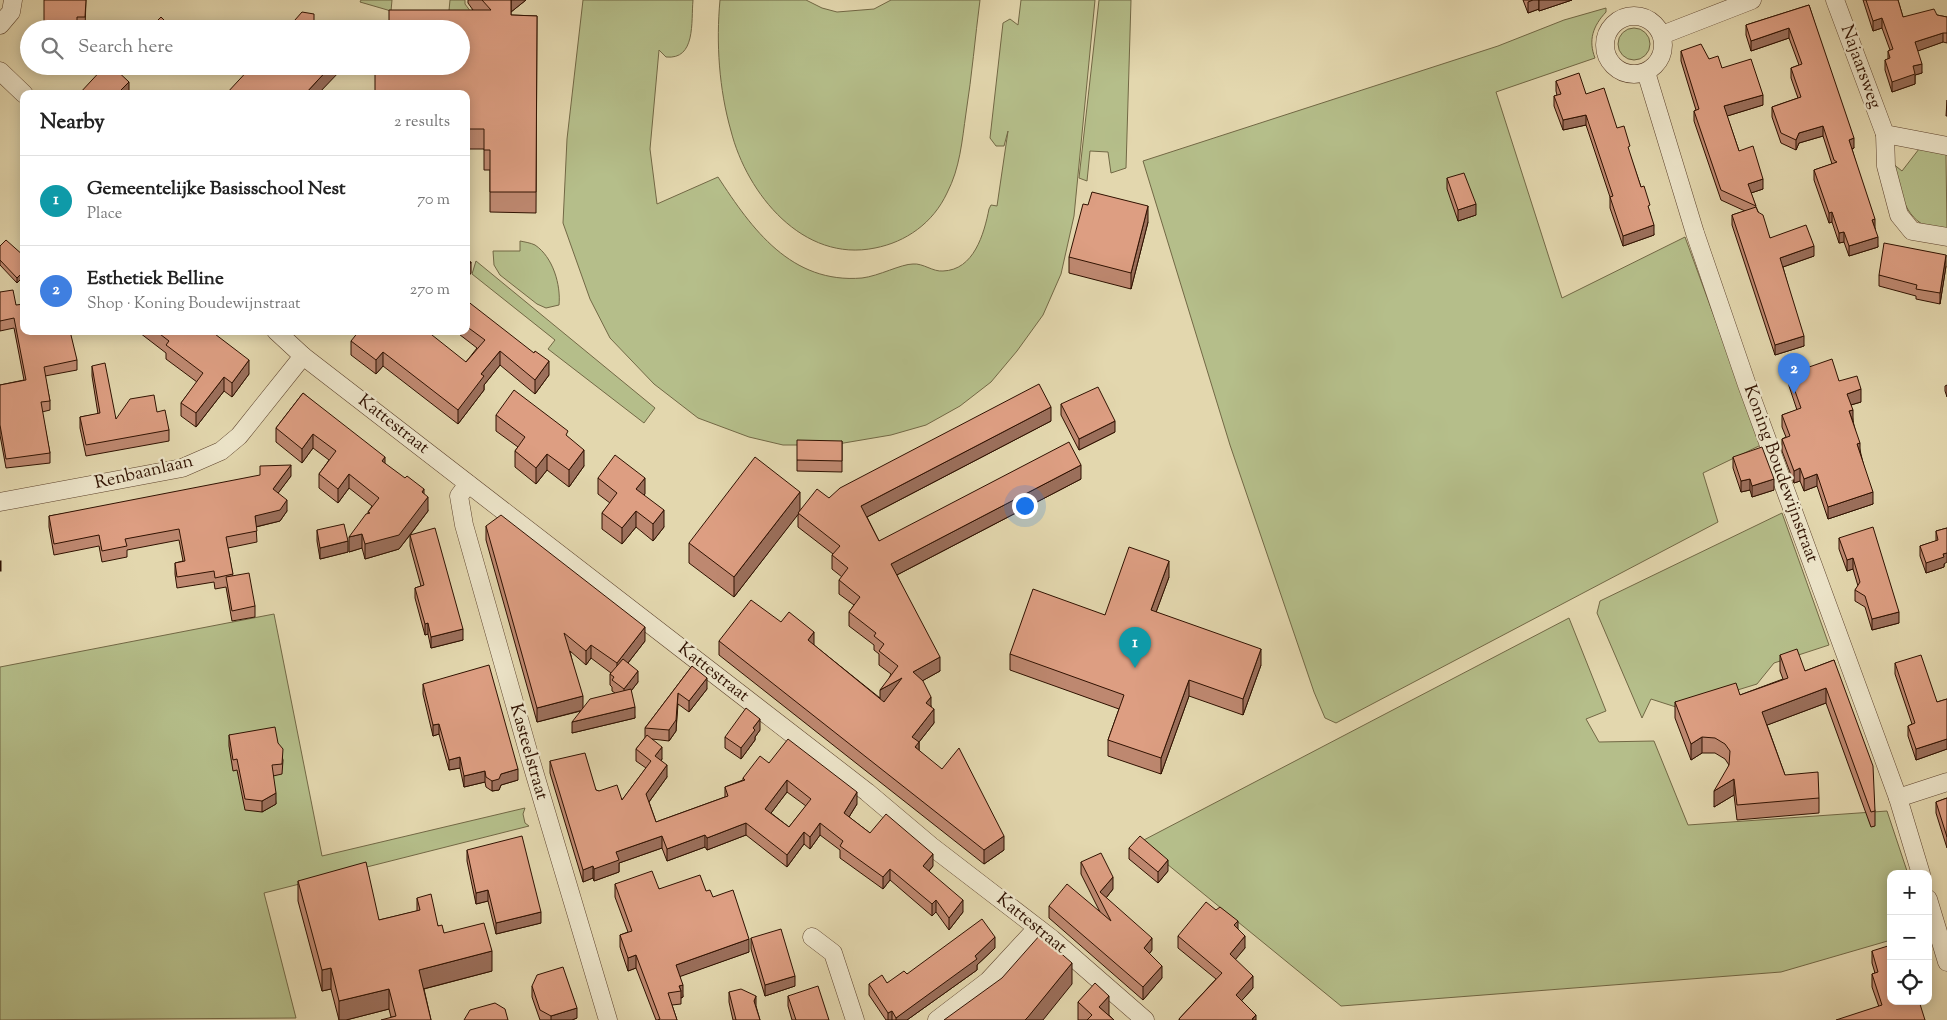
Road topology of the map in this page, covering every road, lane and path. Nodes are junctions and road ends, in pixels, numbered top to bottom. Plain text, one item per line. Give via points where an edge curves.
1 (13, 0) edge
2 (1752, 0) edge
3 (1835, 0) edge
4 (1728, 4) edge
5 (1627, 8) edge
6 (0, 25) edge
7 (1662, 35) junction
8 (0, 71) edge
9 (1646, 72) junction
10 (20, 90) edge
11 (1885, 134) junction
12 (1947, 146) edge
13 (1947, 237) edge
14 (280, 335) edge
15 (303, 356) junction
16 (468, 484) junction
17 (0, 502) edge
18 (1947, 782) edge
19 (1898, 798) junction
20 (1920, 870) edge
21 (1932, 912) edge
22 (1037, 928) junction
23 (812, 937) dead end
24 (1947, 962) edge
25 (608, 1020) edge
26 (855, 1020) edge
27 (937, 1020) edge
28 (1146, 1020) edge

1 - 6 street via 11,12
2 - 4 street
3 - 11 street, Najaarsweg
4 - 7 street
5 - 7 street via 1649,20
5 - 9 street via 1611,28 1605,42 1607,56 1617,68 1631,74
7 - 9 street via 1661,57
8 - 10 street
9 - 19 street, Koning Boudewijnstraat via 1746,385
11 - 12 street
11 - 13 street, Najaarsweg via 1886,166 1898,216 1912,231
14 - 15 street, Kattestraat
15 - 16 street, Kattestraat
15 - 17 street, Renbaanlaan via 239,436 221,451 182,468
16 - 22 street, Kattestraat via 867,792
16 - 25 street, Kasteelstraat via 459,496 464,525
18 - 19 street
19 - 20 street, Koning Boudewijnstraat
21 - 24 street
22 - 27 street via 988,981
22 - 28 street, Kattestraat
23 - 26 street via 833,953

